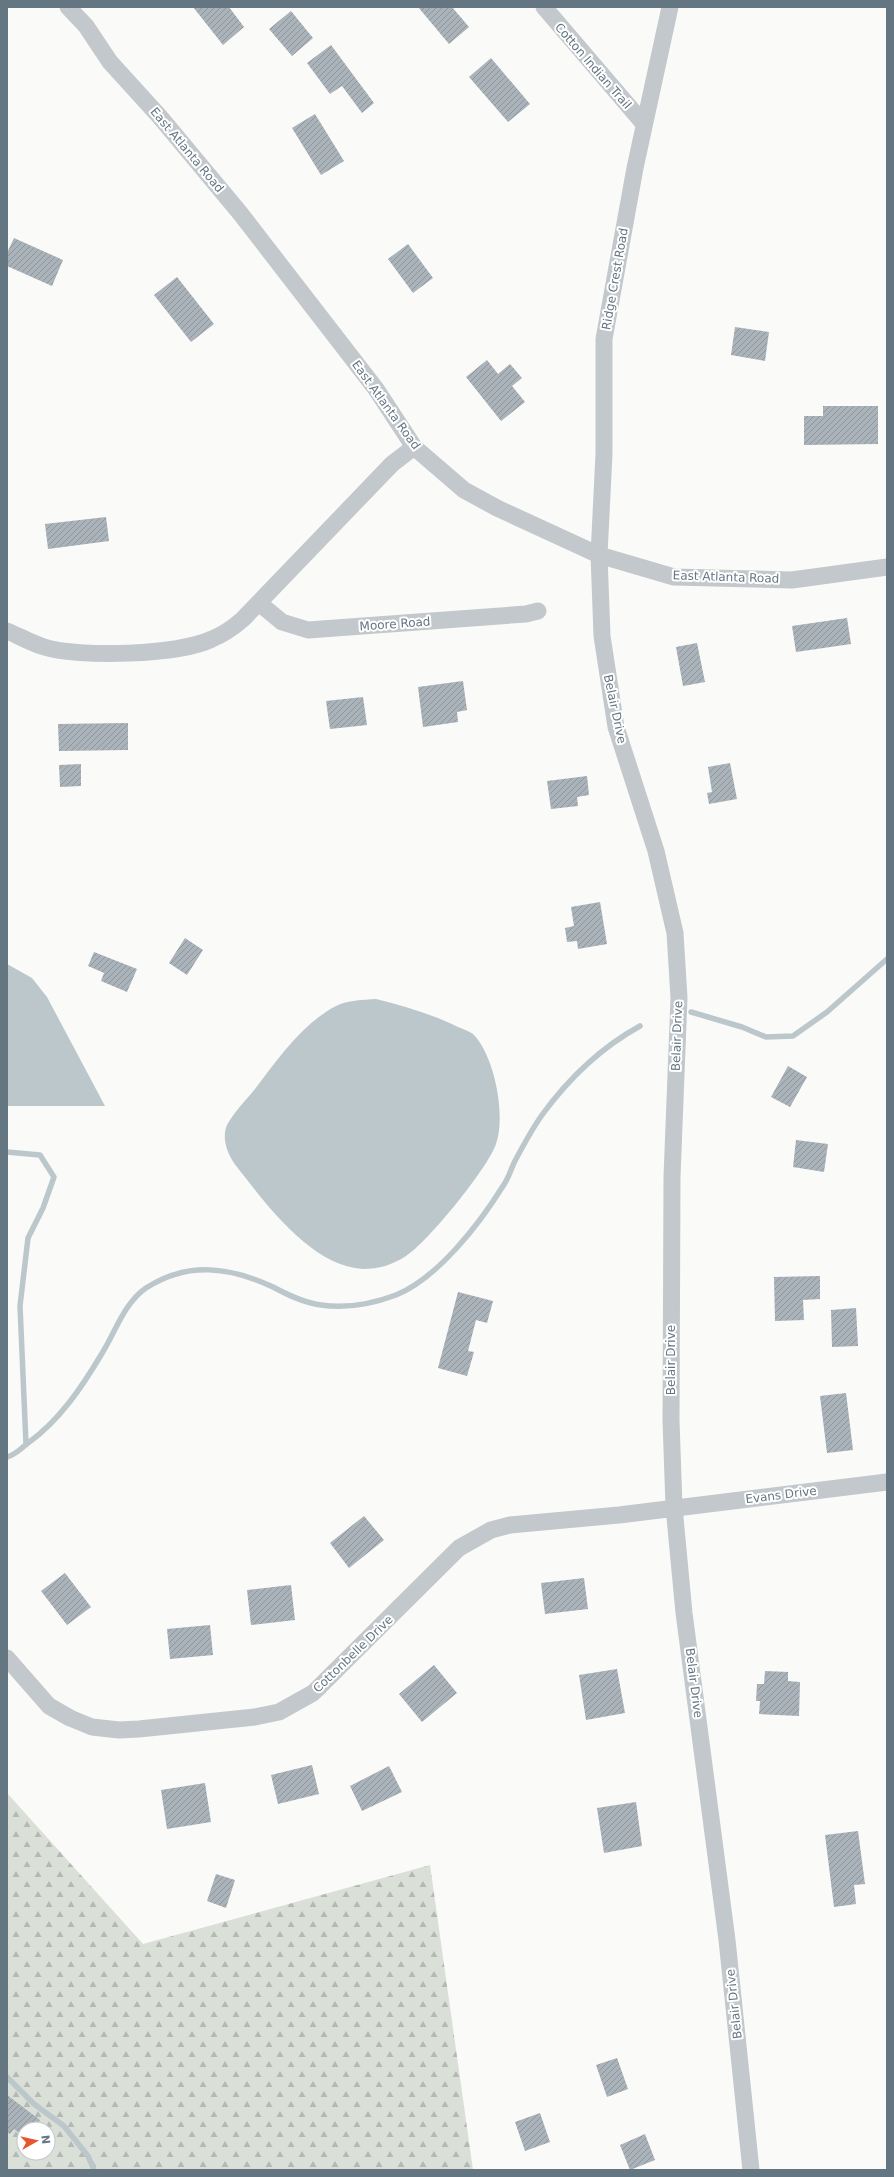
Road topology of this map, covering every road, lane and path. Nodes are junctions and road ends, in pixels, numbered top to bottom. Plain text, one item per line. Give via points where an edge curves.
1 (68, 7) edge
2 (544, 7) edge
3 (670, 7) edge
4 (644, 124) junction
5 (414, 447) junction
6 (599, 556) junction
7 (887, 568) edge
8 (259, 604) junction
9 (538, 611) dead end
10 (7, 631) edge
11 (887, 1482) edge
12 (674, 1507) junction
13 (7, 1658) edge
14 (751, 2170) edge

1 - 5 street, East Atlanta Road via 86,26 110,62 160,117 240,213 376,389
2 - 4 street, Cotton Indian Trail
3 - 4 street, Ridge Crest Road
4 - 6 street, Ridge Crest Road via 604,338 604,454
5 - 6 street, East Atlanta Road via 464,490 496,508
5 - 8 street via 392,464
6 - 7 street, East Atlanta Road via 674,577 792,580
6 - 12 street, Belair Drive via 602,636 616,727 656,851 675,932 679,998 672,1185 671,1420
8 - 9 street, Moore Road via 282,622 308,630 526,614
8 - 10 street via 232,629 212,640 162,649 97,655 74,653 44,647
11 - 12 street, Evans Drive
12 - 13 street, Cottonbelle Drive via 510,1525 483,1534 455,1552 313,1693 291,1706 267,1715 140,1730 92,1727 49,1706
12 - 14 street, Belair Drive via 684,1613 727,1940

